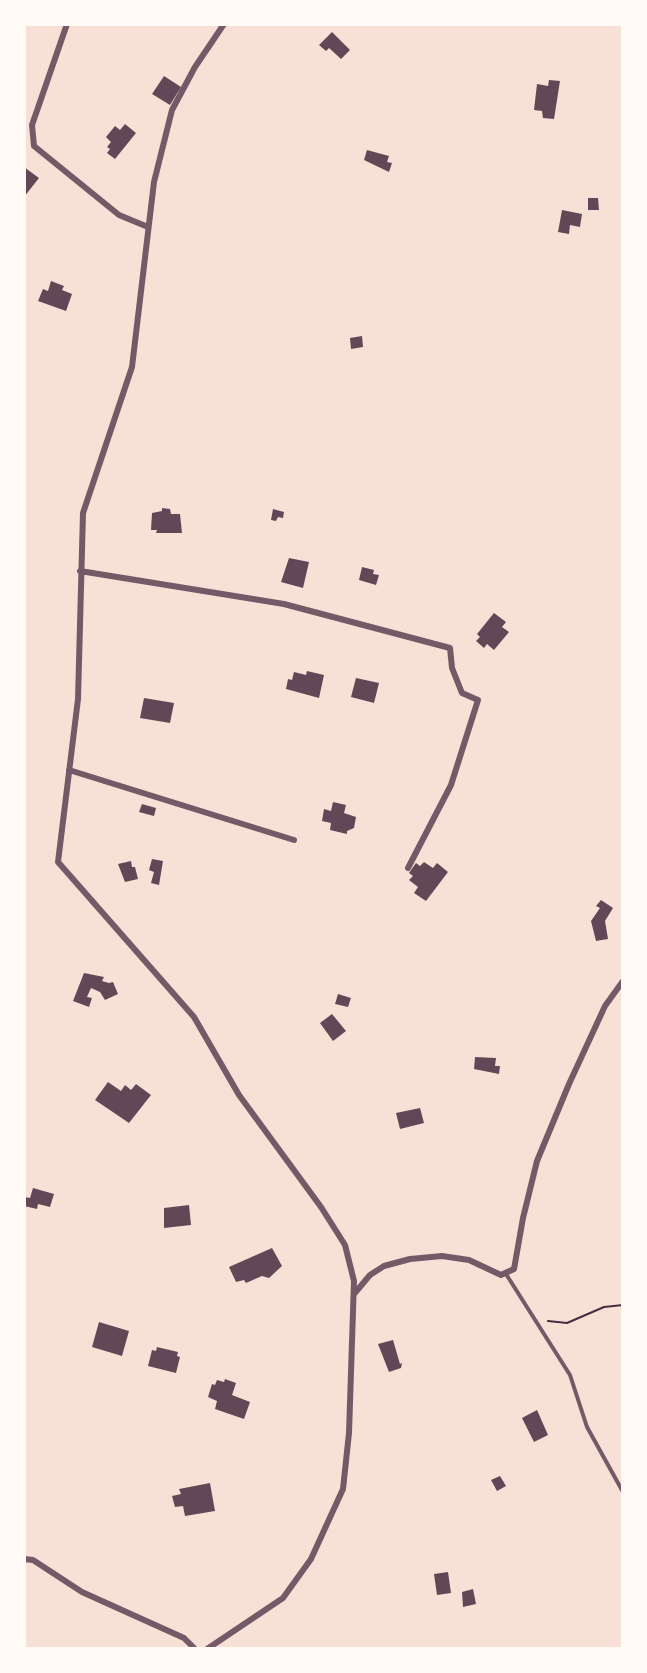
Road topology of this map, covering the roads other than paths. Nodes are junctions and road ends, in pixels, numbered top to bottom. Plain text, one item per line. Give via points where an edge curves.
1 (67, 24) edge
2 (224, 24) edge
3 (148, 227) junction
4 (80, 571) junction
5 (69, 770) junction
6 (294, 840) dead end
7 (408, 868) dead end
8 (623, 981) edge
9 (506, 1274) junction
10 (353, 1294) junction
11 (623, 1492) edge
12 (24, 1559) edge
13 (195, 1649) edge
14 (207, 1649) edge

1 - 3 street via 32,125 34,146 119,215
2 - 3 street via 172,110 154,182
3 - 4 street via 132,367 83,513
4 - 5 street via 78,699
4 - 7 street via 284,604 450,648 452,668 462,693 478,700 451,785
5 - 6 street
5 - 10 street via 58,862 194,1017 239,1095 345,1245 354,1281
8 - 9 street via 605,1006 537,1161 516,1264
9 - 10 street via 496,1274 469,1260 442,1256 410,1259 384,1266
9 - 11 lane via 570,1375 587,1427
10 - 14 street via 349,1433 343,1489 311,1558 283,1598
12 - 13 street via 33,1560 82,1593 184,1638

